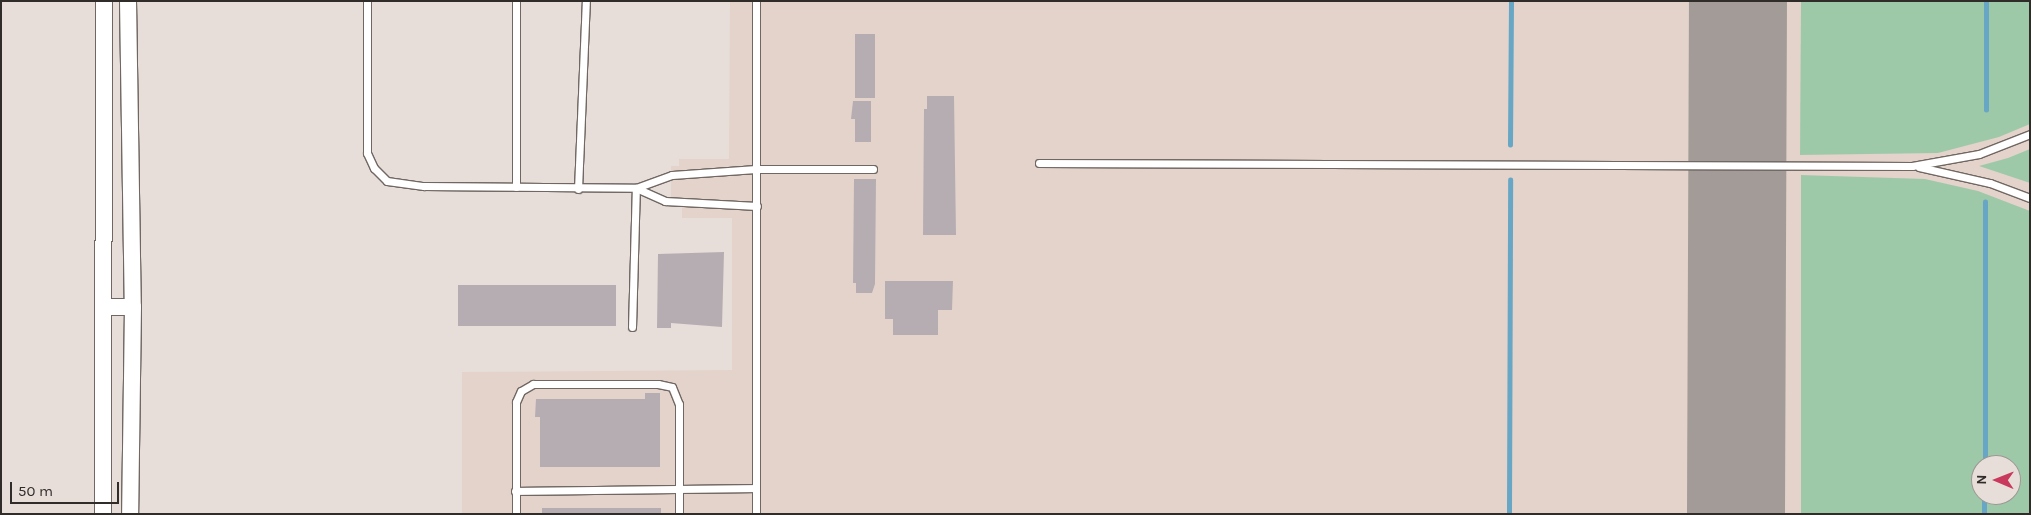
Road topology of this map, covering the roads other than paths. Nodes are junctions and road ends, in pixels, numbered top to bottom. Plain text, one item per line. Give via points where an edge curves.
1 (104, 1) edge
2 (128, 1) edge
3 (367, 1) edge
4 (516, 1) edge
5 (586, 1) edge
6 (756, 1) edge
7 (2030, 134) edge
8 (1039, 163) dead end
9 (1912, 166) junction
10 (756, 169) junction
11 (873, 169) dead end
12 (516, 188) junction
13 (636, 188) junction
14 (578, 189) junction
15 (2030, 198) edge
16 (757, 206) junction
17 (104, 307) junction
18 (133, 308) junction
19 (632, 327) dead end
20 (680, 488) junction
21 (756, 488) junction
22 (516, 491) junction
23 (103, 514) edge
24 (130, 514) edge
25 (516, 514) edge
26 (680, 514) edge
27 (756, 514) edge

1 - 17 street
2 - 18 street
3 - 12 lane via 367,153 374,168 387,181 402,185
4 - 12 lane
5 - 14 lane
6 - 10 lane
7 - 9 lane via 1970,157
8 - 9 lane
9 - 15 lane via 1990,183
10 - 11 lane
10 - 13 lane via 672,174
10 - 16 lane
12 - 14 lane
13 - 14 lane
13 - 16 lane via 665,201
13 - 19 lane
16 - 21 lane
17 - 18 street
17 - 23 street
18 - 24 street
20 - 21 lane
20 - 22 lane
20 - 22 lane via 678,404 672,388 658,384 533,384 521,391 516,402
20 - 26 lane
21 - 27 lane
22 - 25 lane

